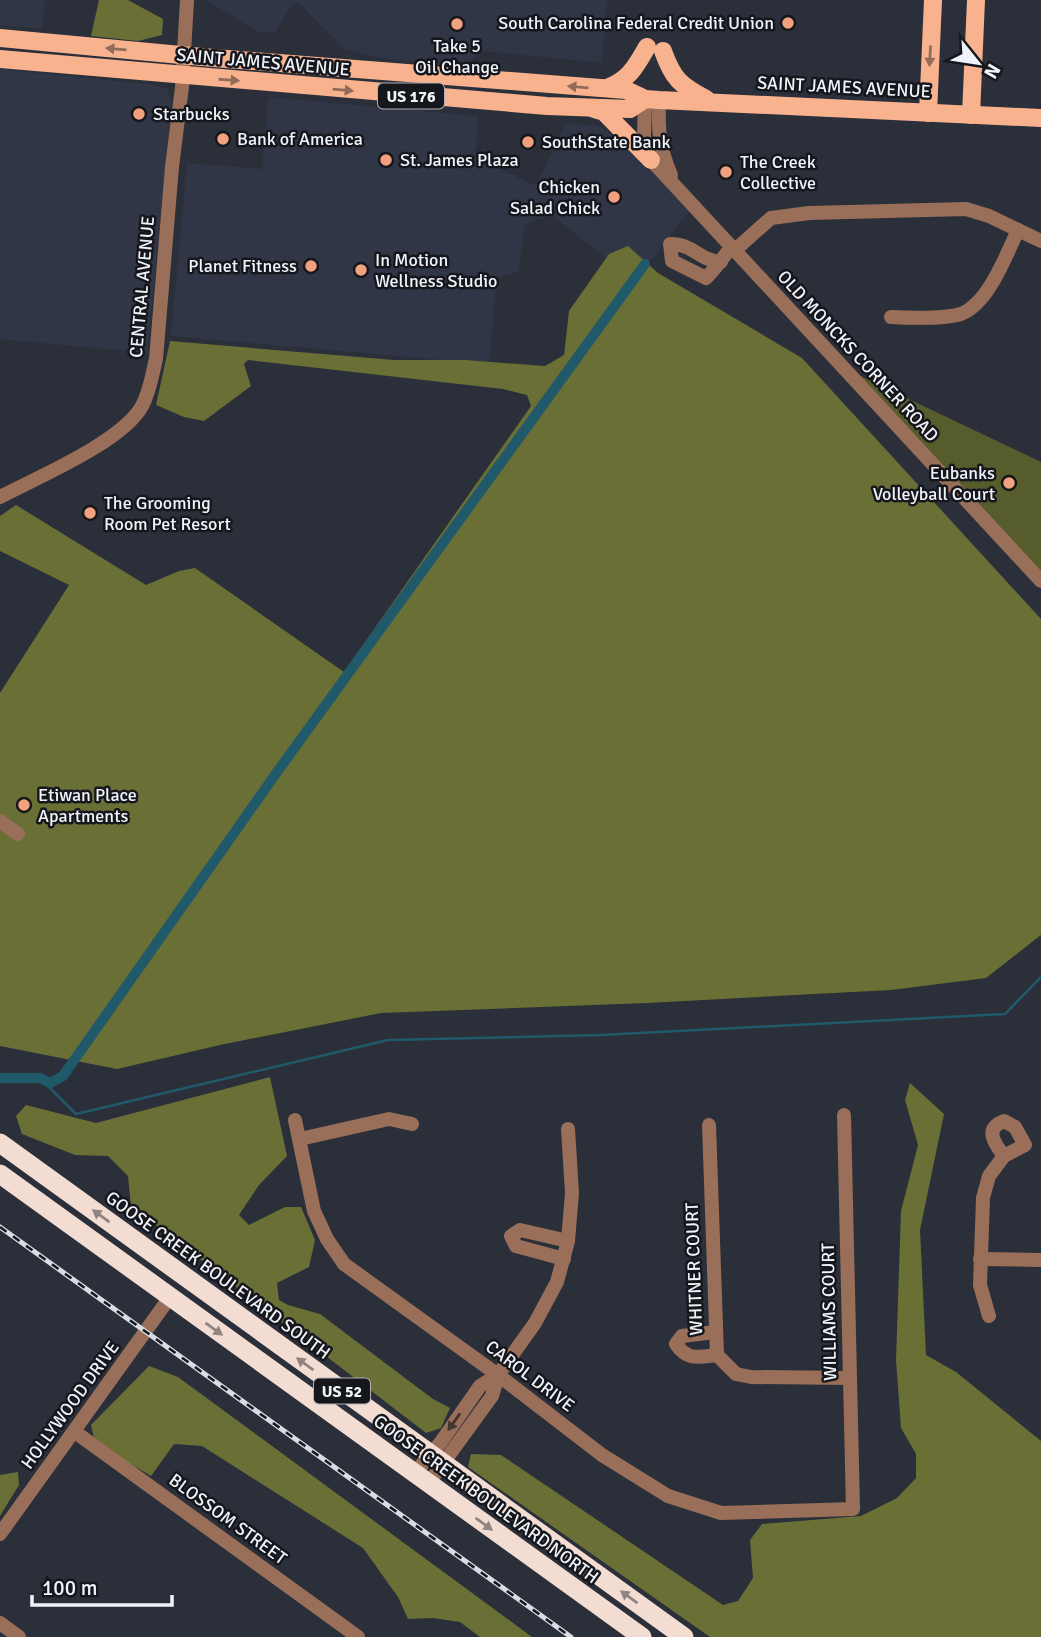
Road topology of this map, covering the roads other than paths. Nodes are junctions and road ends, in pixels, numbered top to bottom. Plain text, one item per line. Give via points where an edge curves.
1 (187, 0) edge
2 (933, 0) edge
3 (976, 0) edge
4 (0, 38) edge
5 (184, 55) junction
6 (0, 59) edge
7 (182, 76) junction
8 (606, 89) junction
9 (652, 100) junction
10 (712, 102) junction
11 (591, 108) junction
12 (928, 113) junction
13 (971, 115) junction
14 (1041, 118) edge
15 (651, 160) junction
16 (675, 186) junction
17 (1018, 230) junction
18 (1041, 241) edge
19 (733, 249) junction
20 (721, 262) dead end
21 (891, 317) dead end
22 (0, 497) edge
23 (1041, 581) edge
24 (0, 821) edge
25 (18, 834) dead end
26 (844, 1115) dead end
27 (295, 1121) dead end
28 (412, 1124) dead end
29 (709, 1125) dead end
30 (568, 1129) dead end
31 (300, 1139) junction
32 (0, 1143) edge
33 (1041, 1144) edge
34 (1024, 1145) junction
35 (1004, 1156) junction
36 (0, 1174) edge
37 (133, 1240) junction
38 (568, 1241) junction
39 (564, 1259) junction
40 (980, 1259) junction
41 (1041, 1260) edge
42 (170, 1297) junction
43 (230, 1310) junction
44 (989, 1316) dead end
45 (715, 1332) junction
46 (717, 1355) junction
47 (498, 1375) junction
48 (850, 1378) junction
49 (75, 1432) junction
50 (437, 1459) junction
51 (421, 1479) junction
52 (853, 1509) joint
53 (2, 1528) edge
54 (0, 1623) edge
55 (19, 1637) edge
56 (358, 1637) edge
57 (642, 1637) edge
58 (684, 1637) edge

1 - 5 street, CENTRAL AVENUE
2 -> 12 main road
3 - 13 main road
5 -> 4 main road, SAINT JAMES AVENUE
5 - 7 street, CENTRAL AVENUE
8 -> 5 main road, SAINT JAMES AVENUE
6 - 7 main road, SAINT JAMES AVENUE / US 176
7 -> 11 main road, SAINT JAMES AVENUE / US 176
7 - 22 street, CENTRAL AVENUE via 156,359 146,397 114,436
8 - 9 main road, SAINT JAMES AVENUE via 626,90
8 - 10 main road via 620,83 655,49 684,87
9 - 10 main road, SAINT JAMES AVENUE / US 176
9 - 11 main road, SAINT JAMES AVENUE / US 176 via 630,109
9 - 15 street via 644,137
9 - 16 street via 662,156
10 - 12 main road, SAINT JAMES AVENUE / US 176
11 - 15 main road via 604,112
12 - 13 main road, SAINT JAMES AVENUE / US 176
13 - 14 main road, SAINT JAMES AVENUE / US 176
15 - 16 street, OLD MONCKS CORNER ROAD
16 - 19 street, OLD MONCKS CORNER ROAD
17 - 18 street
17 - 19 street via 966,209 809,213 771,218
17 - 21 street via 981,300 961,314
19 - 20 street
19 - 23 street, OLD MONCKS CORNER ROAD
24 - 25 street
26 - 48 street, WILLIAMS COURT
27 - 31 street, CAROL DRIVE
28 - 31 street via 389,1119
29 - 45 street, WHITNER COURT
30 - 38 street via 572,1194
31 - 47 street, CAROL DRIVE via 314,1211 344,1264
37 -> 32 highway, GOOSE CREEK BOULEVARD SOUTH / US 52
33 - 34 street
34 - 35 street
34 - 35 street via 1015,1127 1004,1121 998,1124 992,1140
35 - 40 street via 989,1176 983,1198
36 - 42 highway, GOOSE CREEK BOULEVARD NORTH / US 52
37 - 42 highway via 159,1271
37 - 43 highway, GOOSE CREEK BOULEVARD SOUTH / US 52
38 - 39 street
38 - 39 street via 520,1230 511,1236 516,1246
39 - 47 street via 535,1323
40 - 41 street
40 - 44 street via 980,1285
42 - 43 highway via 194,1294
42 - 49 street, HOLLYWOOD DRIVE
42 -> 51 highway, GOOSE CREEK BOULEVARD NORTH / US 52
50 -> 43 highway, GOOSE CREEK BOULEVARD SOUTH / US 52
45 - 46 street, WHITNER COURT
45 - 46 street via 681,1336 676,1344 691,1358
46 - 48 street, WHITNER COURT via 736,1374 751,1377
47 - 50 street via 492,1396
47 - 52 street, CAROL DRIVE via 602,1455 668,1496 721,1513
48 - 52 street, WILLIAMS COURT
49 - 53 street, HOLLYWOOD DRIVE
49 - 56 street, BLOSSOM STREET
50 - 51 street
58 -> 50 highway, GOOSE CREEK BOULEVARD SOUTH / US 52
51 -> 57 highway, GOOSE CREEK BOULEVARD NORTH / US 52
54 - 55 street

